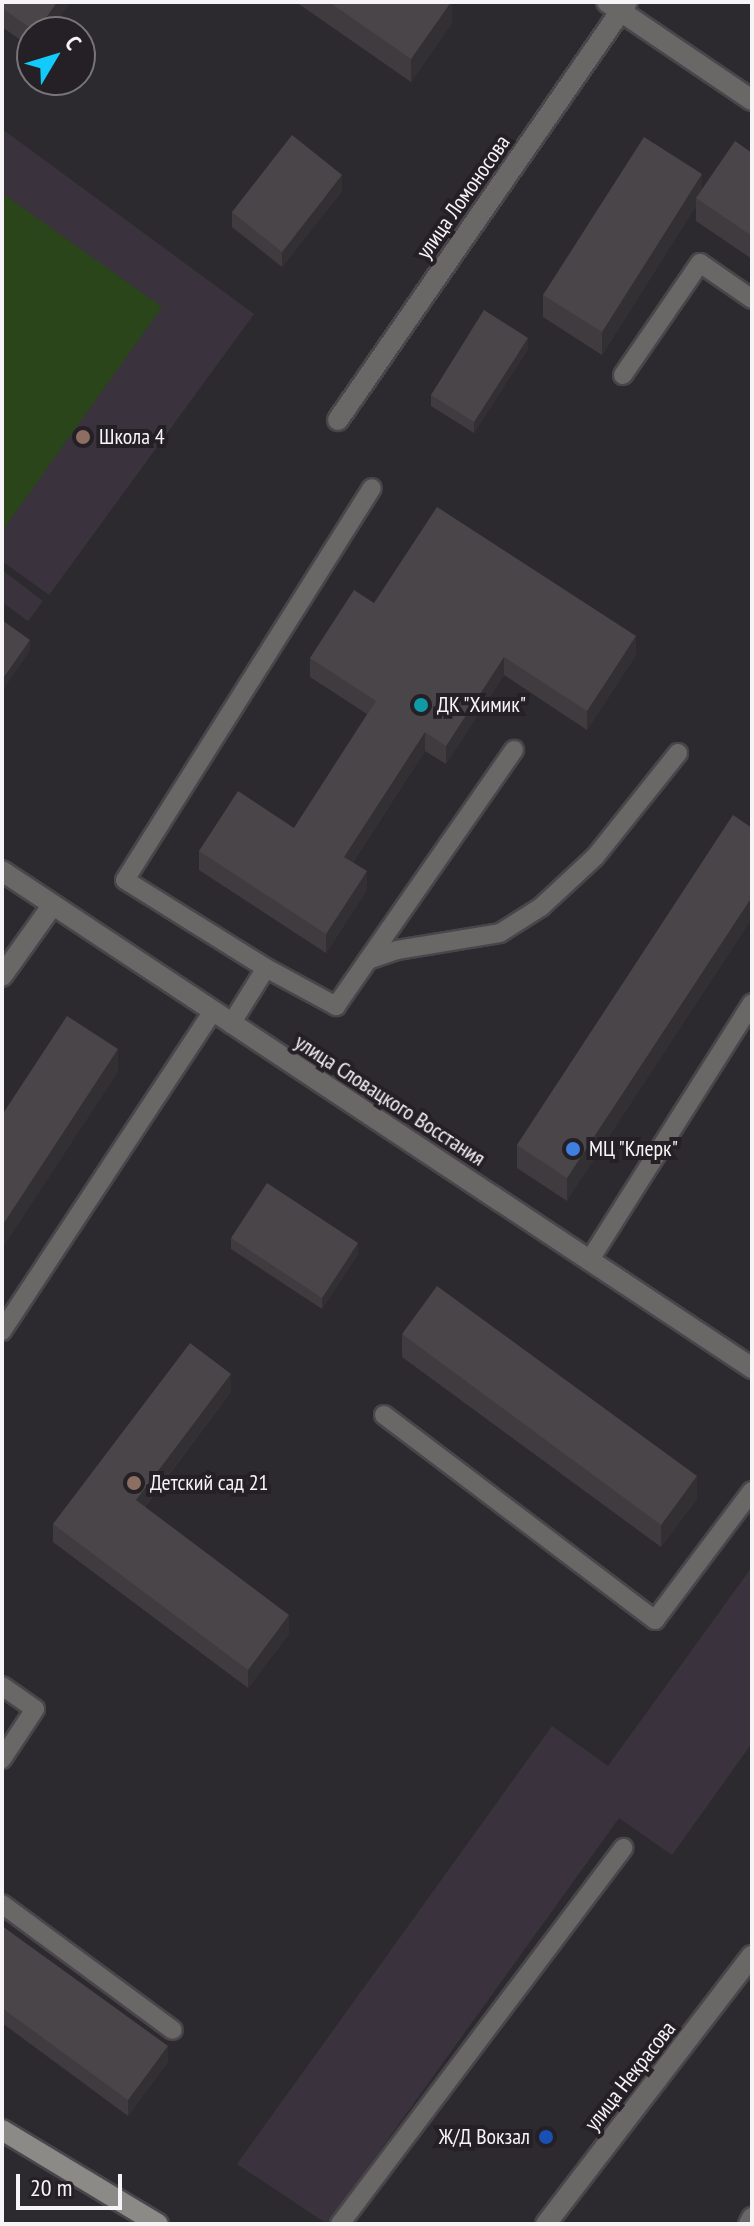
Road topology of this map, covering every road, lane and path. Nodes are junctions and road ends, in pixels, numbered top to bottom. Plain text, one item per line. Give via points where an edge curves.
1 (618, 5) edge
2 (752, 100) edge
3 (752, 299) edge
4 (623, 375) dead end
5 (338, 420) dead end
6 (372, 488) dead end
7 (514, 750) dead end
8 (678, 753) dead end
9 (2, 871) edge
10 (52, 906) junction
11 (368, 960) junction
12 (266, 968) junction
13 (2, 976) edge
14 (752, 1003) edge
15 (212, 1012) junction
16 (231, 1024) junction
17 (589, 1261) junction
18 (2, 1331) edge
19 (752, 1368) edge
20 (384, 1415) dead end
21 (752, 1491) edge
22 (2, 1686) edge
23 (2, 1759) edge
24 (623, 1848) dead end
25 (2, 1904) edge
26 (752, 1956) edge
27 (173, 2030) dead end
28 (2, 2130) edge
29 (752, 2218) edge
30 (158, 2224) edge
31 (340, 2224) edge
32 (546, 2224) edge
33 (749, 2224) edge

1 - 2 street
1 - 5 street, улица Ломоносова
3 - 4 lane via 700,263
6 - 12 lane via 125,880
7 - 11 lane
8 - 11 lane via 595,857 541,907 500,933
9 - 10 street, улица Словацкого Восстания
10 - 13 street
10 - 15 street, улица Словацкого Восстания
11 - 12 lane via 336,1006
12 - 16 lane
14 - 17 lane
15 - 16 street, улица Словацкого Восстания
15 - 18 lane
16 - 17 street, улица Словацкого Восстания
17 - 19 street, улица Словацкого Восстания
20 - 21 lane via 655,1620
22 - 23 lane via 35,1709
24 - 31 lane
25 - 27 lane
26 - 32 street, улица Некрасова
28 - 30 main road
29 - 33 street

